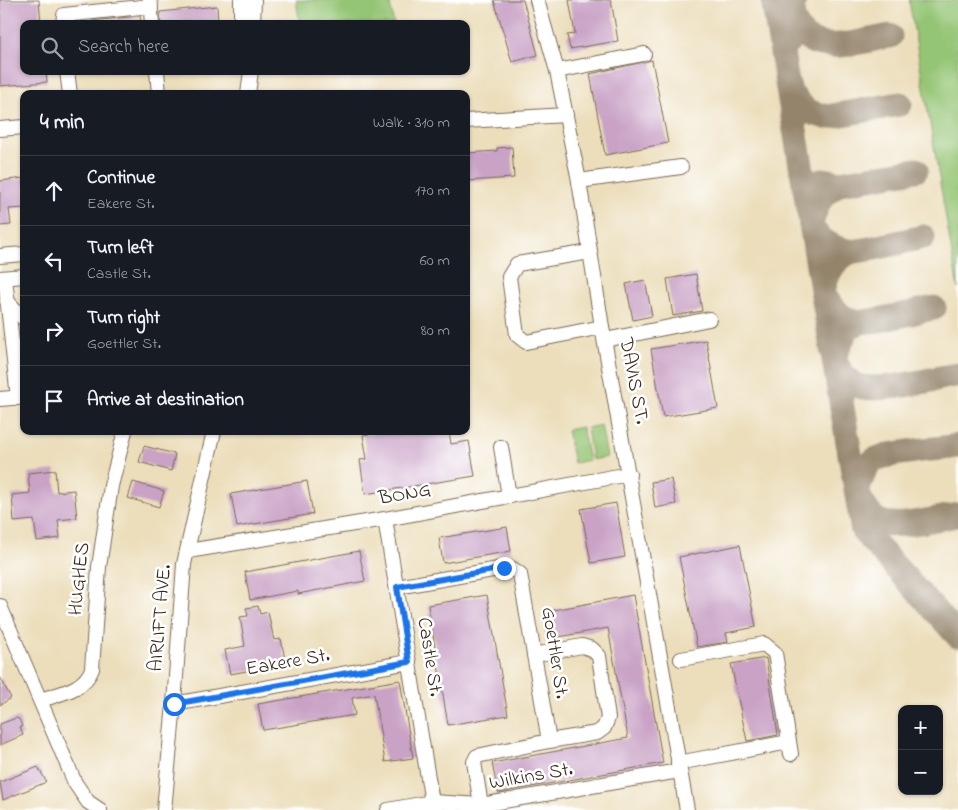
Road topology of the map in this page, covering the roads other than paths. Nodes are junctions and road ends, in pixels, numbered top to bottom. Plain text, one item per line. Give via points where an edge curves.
1 (241, 0) edge
2 (254, 0) edge
3 (537, 0) edge
4 (150, 3) edge
5 (63, 20) edge
6 (152, 20) edge
7 (241, 20) edge
8 (253, 20) edge
9 (644, 54) dead end
10 (557, 71) junction
11 (68, 75) edge
12 (157, 75) edge
13 (242, 75) edge
14 (250, 75) edge
15 (69, 90) edge
16 (159, 90) edge
17 (243, 90) edge
18 (249, 90) edge
19 (566, 115) junction
20 (470, 121) edge
21 (20, 128) edge
22 (0, 130) edge
23 (681, 167) dead end
24 (579, 182) junction
25 (590, 252) junction
26 (20, 254) edge
27 (0, 256) edge
28 (20, 276) edge
29 (3, 278) edge
30 (7, 301) junction
31 (20, 315) edge
32 (709, 319) dead end
33 (603, 334) junction
34 (20, 372) edge
35 (16, 380) junction
36 (20, 394) edge
37 (20, 398) edge
38 (0, 400) edge
39 (124, 435) edge
40 (213, 435) edge
41 (501, 447) dead end
42 (630, 474) junction
43 (510, 496) junction
44 (385, 519) junction
45 (188, 551) junction
46 (397, 587) junction
47 (0, 606) edge
48 (534, 655) junction
49 (682, 659) dead end
50 (409, 662) junction
51 (41, 700) junction
52 (174, 704) junction
53 (549, 741) junction
54 (679, 767) junction
55 (432, 802) junction
56 (481, 806) junction
57 (100, 810) edge
58 (164, 810) edge
59 (388, 810) edge
60 (687, 810) edge

1 - 7 street
2 - 8 street
3 - 10 street, DAVIS ST.
4 - 5 street via 64,15
4 - 6 street
9 - 10 street
10 - 19 street, DAVIS ST.
11 - 15 street
12 - 16 street
13 - 17 street
14 - 18 street
19 - 20 street
19 - 24 street, DAVIS ST.
21 - 22 street
23 - 24 street
24 - 25 street, DAVIS ST.
25 - 33 street, DAVIS ST.
25 - 33 street via 517,264 509,277 517,335 526,342
26 - 27 street
28 - 29 street
29 - 30 street
30 - 31 street
30 - 35 street
32 - 33 street
33 - 42 street, DAVIS ST.
34 - 35 street
35 - 36 street
37 - 38 street
39 - 51 street, HUGHES via 111,486 100,567 92,669 81,686
40 - 45 street, AIRLIFT AVE.
41 - 43 street
42 - 43 street, BONG
42 - 54 street, DAVIS ST.
43 - 44 street, BONG
44 - 45 street, BONG
44 - 46 street, Castle St.
45 - 52 street, AIRLIFT AVE. via 184,564
46 - 48 street, Goettler St. via 513,569 520,574
46 - 50 street, Castle St.
47 - 51 street
48 - 53 street, Goettler St.
48 - 53 street via 582,646 592,649 598,656 607,705 608,718 604,728 597,733
49 - 54 street, Wilkins St. via 764,644 769,648 775,653 790,748
50 - 52 street, Eakere St.
50 - 55 street, Castle St.
51 - 57 street via 75,783 88,802
52 - 58 street, AIRLIFT AVE.
53 - 56 street via 477,756 474,762
54 - 56 street, Wilkins St.
54 - 60 street, DAVIS ST.
55 - 56 street, Wilkins St.
55 - 59 street, Wilkins St.

